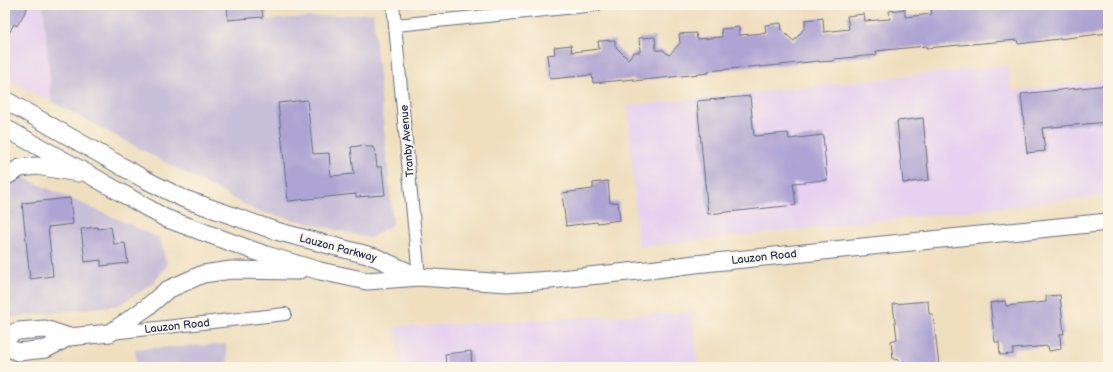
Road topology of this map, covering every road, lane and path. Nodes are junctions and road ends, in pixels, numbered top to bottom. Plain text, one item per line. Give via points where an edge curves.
1 (394, 5) edge
2 (596, 5) edge
3 (396, 25) junction
4 (5, 100) edge
5 (5, 128) edge
6 (92, 176) junction
7 (5, 177) edge
8 (1108, 222) edge
9 (320, 271) junction
10 (419, 277) junction
11 (284, 314) dead end
12 (110, 333) junction
13 (5, 336) edge
14 (69, 337) junction
15 (5, 346) edge

1 - 3 street, Tranby Avenue
2 - 3 street
3 - 10 street, Tranby Avenue
4 - 10 main road, Lauzon Parkway via 182,198 276,232 374,257
5 - 6 main road, Lauzon Parkway
6 - 7 main road via 37,166 20,168
6 - 9 main road, Lauzon Parkway via 165,218 263,254
8 - 10 main road, Lauzon Road via 550,280 507,283
9 - 10 main road, Lauzon Parkway via 367,281
9 - 12 main road via 231,270 203,274 167,290
11 - 12 street, Lauzon Road
12 - 14 main road, Lauzon Road
13 - 14 main road, Lauzon Road via 18,331 45,329
14 - 15 main road, Lauzon Road via 46,349 18,352

